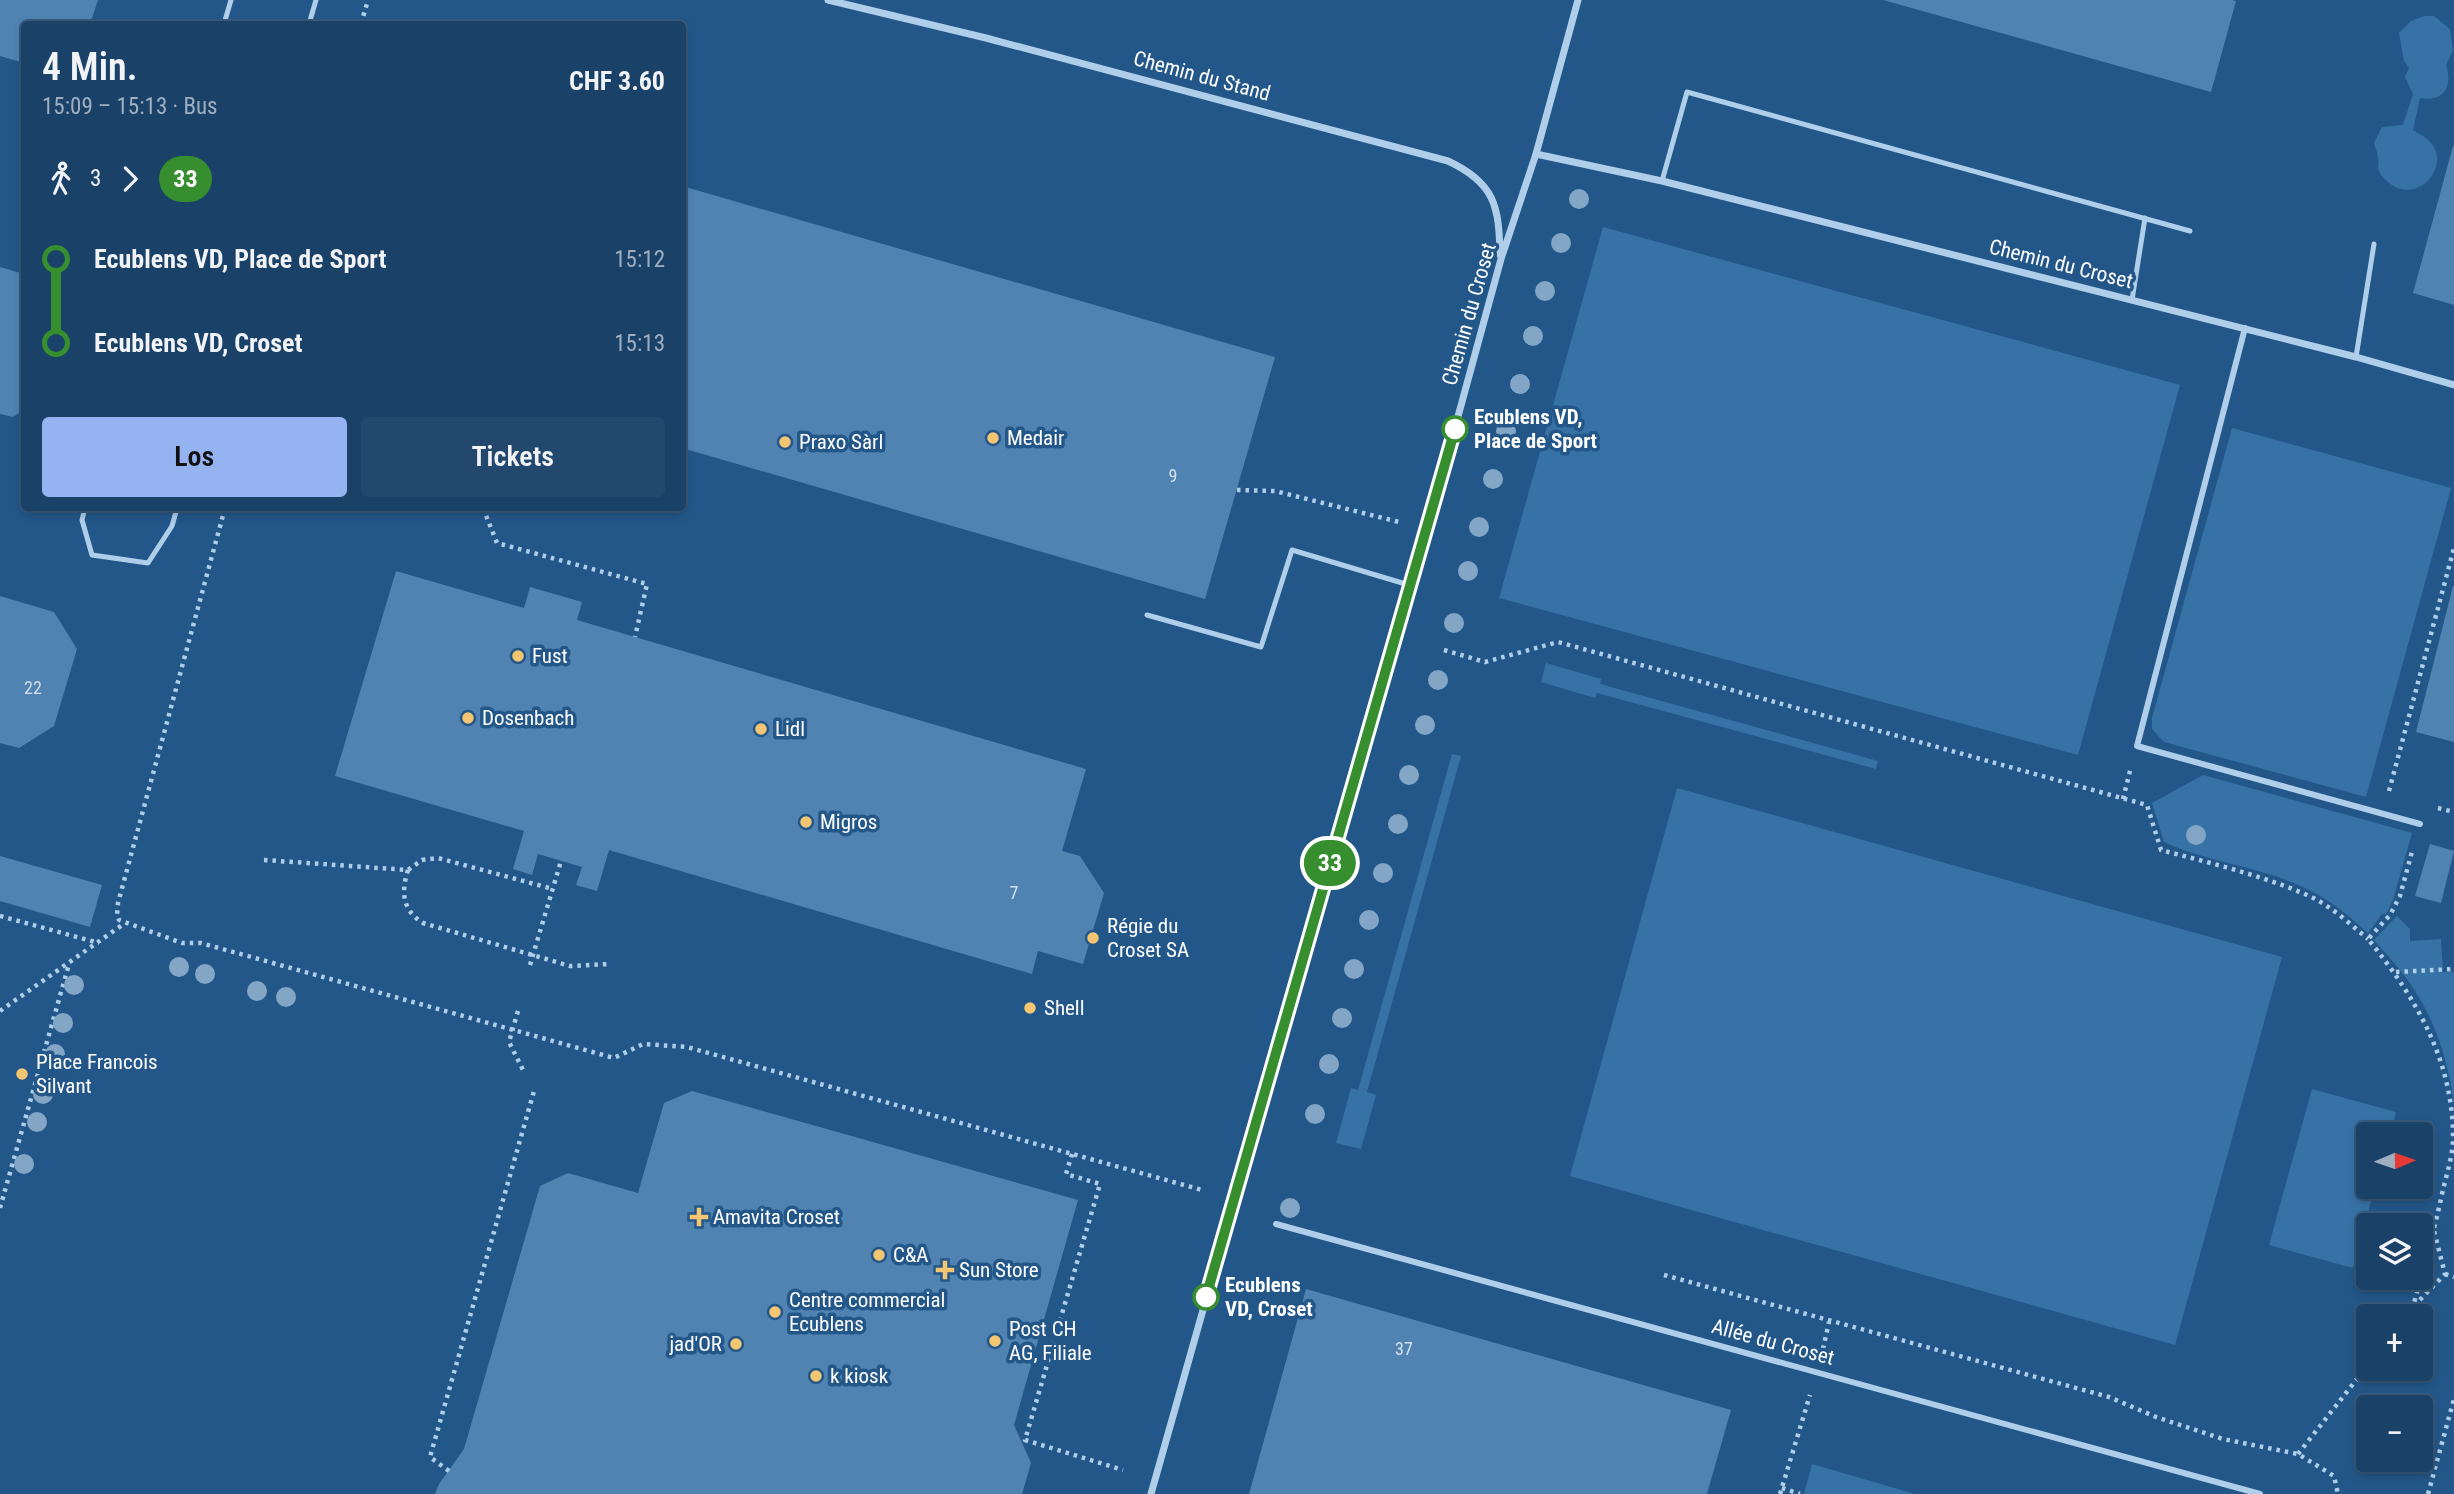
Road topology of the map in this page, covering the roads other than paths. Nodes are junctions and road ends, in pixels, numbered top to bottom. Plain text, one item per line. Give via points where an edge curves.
1 (232, 0) edge
2 (316, 0) edge
3 (828, 0) edge
4 (1578, 0) edge
5 (225, 21) edge
6 (310, 21) edge
7 (1536, 154) junction
8 (1662, 181) junction
9 (2145, 218) junction
10 (2190, 230) dead end
11 (2374, 244) dead end
12 (1501, 259) junction
13 (2132, 300) junction
14 (2245, 328) junction
15 (2356, 357) junction
16 (2454, 385) edge
17 (84, 511) edge
18 (176, 511) edge
19 (1409, 585) junction
20 (1147, 615) dead end
21 (2420, 824) road end
22 (1276, 1224) dead end
23 (1151, 1494) edge
24 (2260, 1494) edge

1 - 5 lane
2 - 6 lane
3 - 12 street, Chemin du Stand via 986,37 1448,160 1483,183 1492,199 1499,221
4 - 7 street, Chemin du Croset
7 - 8 street, Chemin du Croset
7 - 12 street, Chemin du Croset
8 - 9 lane via 1687,92
8 - 13 street, Chemin du Croset
9 - 10 lane
9 - 13 lane
11 - 15 lane
12 - 19 street, Chemin du Croset
13 - 14 street, Chemin du Croset
14 - 15 street, Chemin du Croset
14 - 21 street via 2137,746
15 - 16 street, Chemin du Croset
17 - 18 lane via 82,520 92,555 148,563
19 - 20 lane via 1292,550 1261,647
19 - 23 street, Chemin du Croset
22 - 24 street, Allée du Croset

